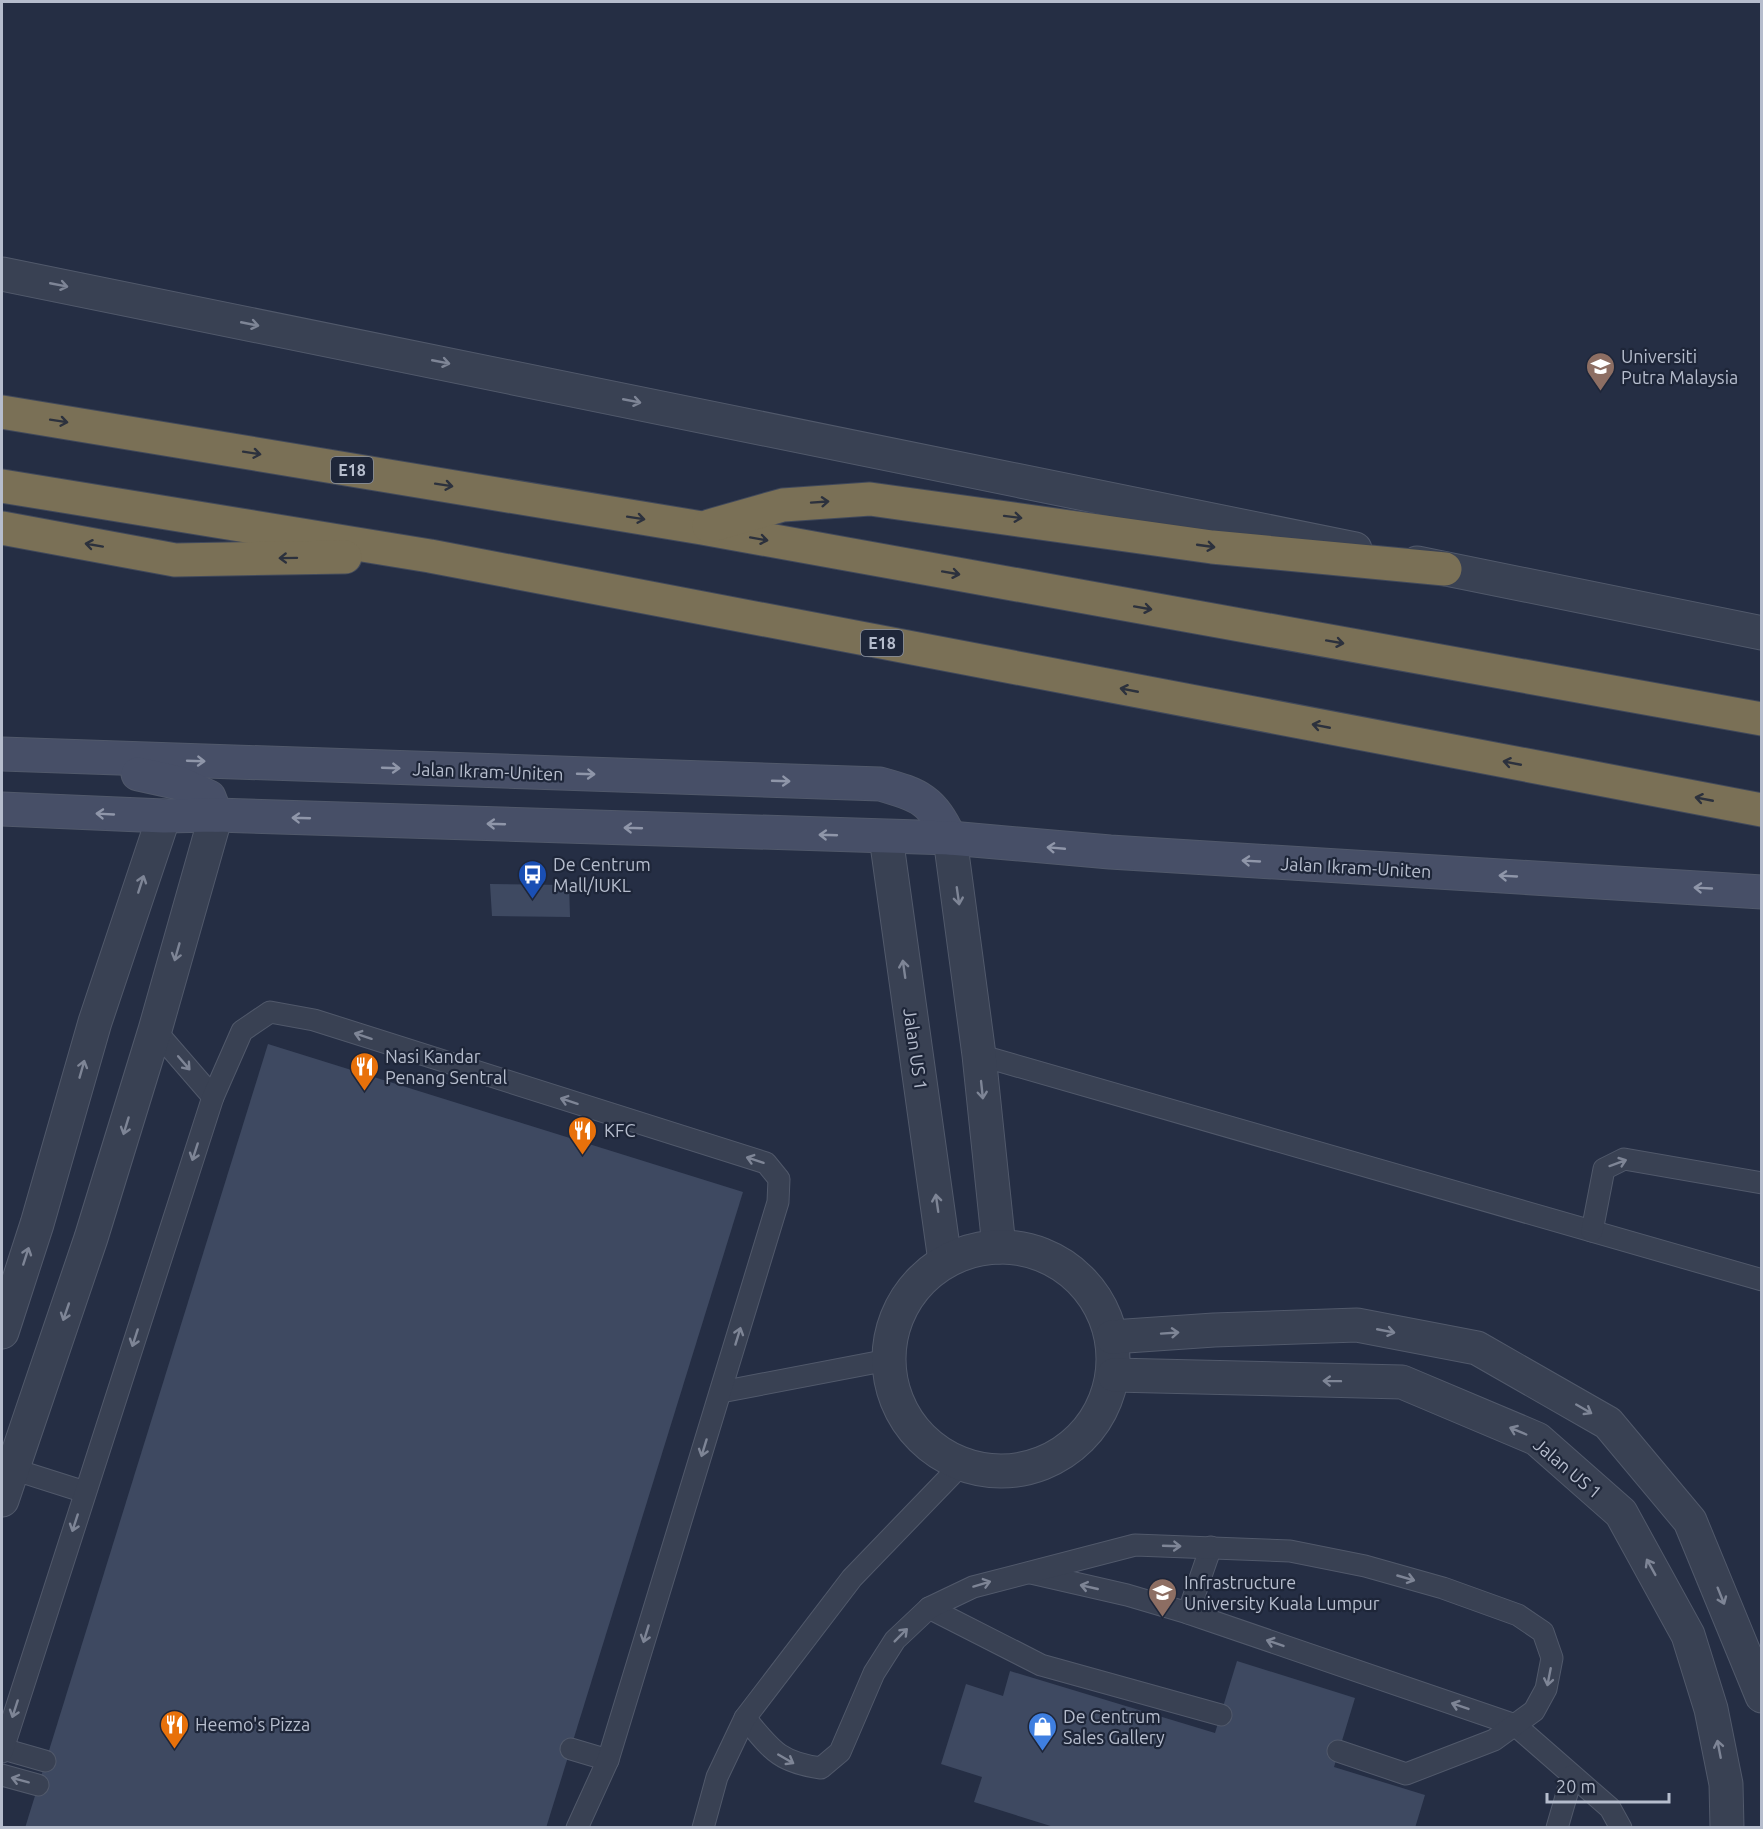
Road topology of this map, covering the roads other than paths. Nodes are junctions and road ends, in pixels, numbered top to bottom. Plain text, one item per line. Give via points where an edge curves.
1 (2, 274) edge
2 (2, 412) edge
3 (2, 486) edge
4 (2, 528) edge
5 (702, 528) junction
6 (430, 556) junction
7 (1445, 569) junction
8 (1761, 633) edge
9 (1761, 719) edge
10 (2, 754) edge
11 (54, 757) junction
12 (2, 809) edge
13 (1761, 810) edge
14 (216, 815) junction
15 (164, 816) junction
16 (886, 837) junction
17 (950, 838) junction
18 (1761, 892) edge
19 (156, 1030) junction
20 (979, 1055) junction
21 (213, 1097) junction
22 (1761, 1183) edge
23 (1592, 1231) junction
24 (999, 1246) junction
25 (945, 1261) junction
26 (1761, 1280) edge
27 (8, 1287) edge
28 (2, 1332) edge
29 (1112, 1337) junction
30 (888, 1360) junction
31 (1113, 1375) junction
32 (721, 1392) junction
33 (962, 1464) junction
34 (7, 1468) edge
35 (85, 1492) junction
36 (2, 1500) edge
37 (1211, 1547) junction
38 (1025, 1572) junction
39 (929, 1608) junction
40 (1188, 1613) junction
41 (1761, 1696) edge
42 (1221, 1715) dead end
43 (745, 1718) junction
44 (1515, 1725) junction
45 (571, 1749) dead end
46 (2, 1750) edge
47 (1338, 1751) dead end
48 (608, 1760) junction
49 (45, 1761) dead end
50 (2, 1775) edge
51 (1572, 1776) junction
52 (38, 1785) dead end
53 (577, 1827) edge
54 (703, 1827) edge
55 (1557, 1827) edge
56 (1621, 1827) edge
57 (1727, 1827) edge

1 -> 7 street via 1192,514
2 -> 5 highway, E18
3 - 6 highway, E18
6 -> 4 highway via 175,560
5 -> 7 highway via 783,505 870,499 1212,547
5 -> 9 highway, E18
13 -> 6 highway, E18
7 - 8 street
10 - 11 main road, Jalan Ikram-Uniten
11 - 14 main road via 179,783 209,797
11 -> 17 main road, Jalan Ikram-Uniten via 880,784 914,794 938,813
15 -> 12 main road, Jalan Ikram-Uniten
14 - 15 main road, Jalan Ikram-Uniten
16 -> 14 main road, Jalan Ikram-Uniten
14 -> 19 street
27 -> 15 street
16 - 17 main road, Jalan Ikram-Uniten
25 -> 16 street, Jalan US 1
18 -> 17 main road, Jalan Ikram-Uniten via 1110,852
17 -> 20 street
19 -> 21 lane
19 -> 34 street via 91,1238
20 - 23 lane
20 -> 24 street
32 -> 21 lane via 778,1202 779,1179 766,1163 314,1020 270,1012 242,1031
21 -> 35 lane
23 -> 22 lane via 1604,1169 1624,1159
23 - 26 lane
24 - 25 street
24 - 29 street via 1037,1253 1072,1272 1097,1301
25 - 30 street via 921,1279 903,1303 892,1330
27 - 28 street
29 - 31 street
29 -> 41 street via 1357,1325 1477,1348 1608,1423 1690,1521
30 - 32 lane
30 - 33 street via 894,1393 909,1423 932,1448
31 - 33 street via 1104,1407 1085,1435 1059,1456 1028,1468 994,1472
57 -> 31 street, Jalan US 1 via 1726,1784 1711,1709 1688,1635 1621,1513 1537,1439 1402,1383
32 -> 48 lane
33 - 43 lane via 852,1578
34 - 35 lane
34 - 36 street
35 -> 46 lane
38 -> 37 lane via 1135,1545
37 - 40 lane
37 -> 44 lane via 1290,1551 1365,1566 1518,1615 1542,1632 1552,1658 1546,1689 1534,1711
39 -> 38 lane via 973,1587
40 -> 38 lane
39 - 42 lane via 1041,1665
43 -> 39 lane via 773,1752 795,1765 820,1768 840,1752 874,1673 895,1640
44 -> 40 lane
43 - 54 lane via 717,1777
44 - 47 lane via 1494,1740 1406,1774
44 - 51 lane
45 - 48 lane
46 - 49 lane
48 - 53 lane
52 -> 50 lane
51 - 55 lane
51 - 56 lane via 1610,1808

